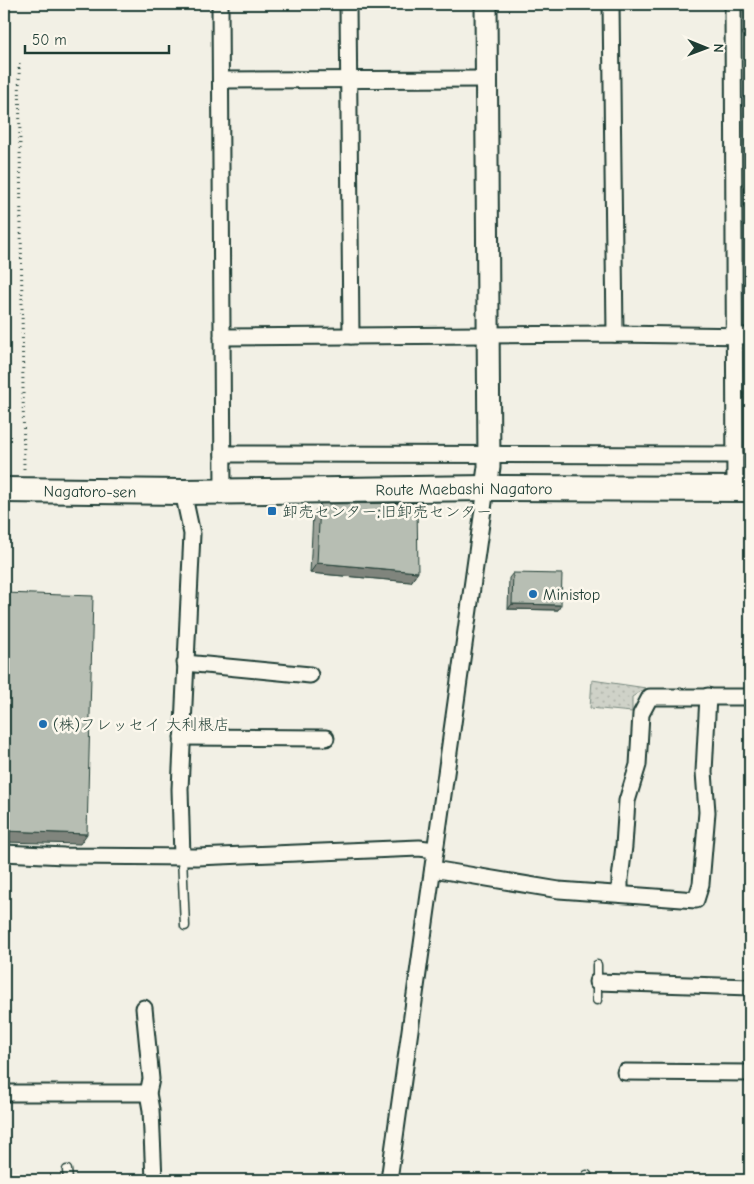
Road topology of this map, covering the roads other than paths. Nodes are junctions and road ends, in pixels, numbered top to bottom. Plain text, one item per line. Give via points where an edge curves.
1 (220, 4) edge
2 (348, 4) edge
3 (486, 4) edge
4 (611, 4) edge
5 (733, 4) edge
6 (486, 79) junction
7 (222, 80) junction
8 (349, 80) junction
9 (614, 334) junction
10 (351, 336) junction
11 (488, 336) junction
12 (734, 336) junction
13 (750, 336) edge
14 (222, 338) junction
15 (223, 454) junction
16 (488, 455) junction
17 (734, 456) junction
18 (486, 488) junction
19 (743, 489) edge
20 (14, 490) edge
21 (180, 492) junction
22 (223, 492) junction
23 (185, 663) junction
24 (310, 675) dead end
25 (708, 696) junction
26 (750, 697) edge
27 (182, 738) junction
28 (326, 738) dead end
29 (435, 850) junction
30 (4, 853) edge
31 (182, 856) junction
32 (433, 869) junction
33 (620, 894) junction
34 (185, 926) dead end
35 (598, 965) dead end
36 (597, 982) junction
37 (750, 987) edge
38 (596, 1000) dead end
39 (144, 1008) dead end
40 (624, 1072) dead end
41 (750, 1073) edge
42 (4, 1093) edge
43 (148, 1093) junction
44 (67, 1170) dead end
45 (68, 1180) edge
46 (154, 1180) edge
47 (389, 1180) edge

1 - 7 street
2 - 8 street
3 - 6 street
4 - 9 street
5 - 12 street
6 - 8 street
6 - 11 street
7 - 8 street
7 - 14 street
8 - 10 street
9 - 11 street
9 - 12 street
10 - 11 street
10 - 14 street
11 - 16 street
12 - 13 street
12 - 17 street
14 - 15 street
15 - 16 street
15 - 22 street
16 - 17 street
16 - 18 street
17 - 19 street
18 - 19 main road, Route Maebashi Nagatoro
18 - 22 main road, Route Maebashi Nagatoro
18 - 29 street
20 - 21 main road, Nagatoro-sen
21 - 22 main road, Route Maebashi Nagatoro
21 - 23 street via 192,534
23 - 24 street
23 - 27 street
25 - 26 street
25 - 33 street via 650,697 641,714 638,765 627,801
25 - 33 street via 704,772 707,812 701,884 696,900
27 - 28 street
27 - 31 street
29 - 31 street
29 - 32 street
30 - 31 street
31 - 34 lane
32 - 33 street via 559,890
32 - 47 street
35 - 36 lane
36 - 37 street
36 - 38 lane
39 - 43 street via 151,1079
40 - 41 street
42 - 43 street
43 - 46 street
44 - 45 lane

